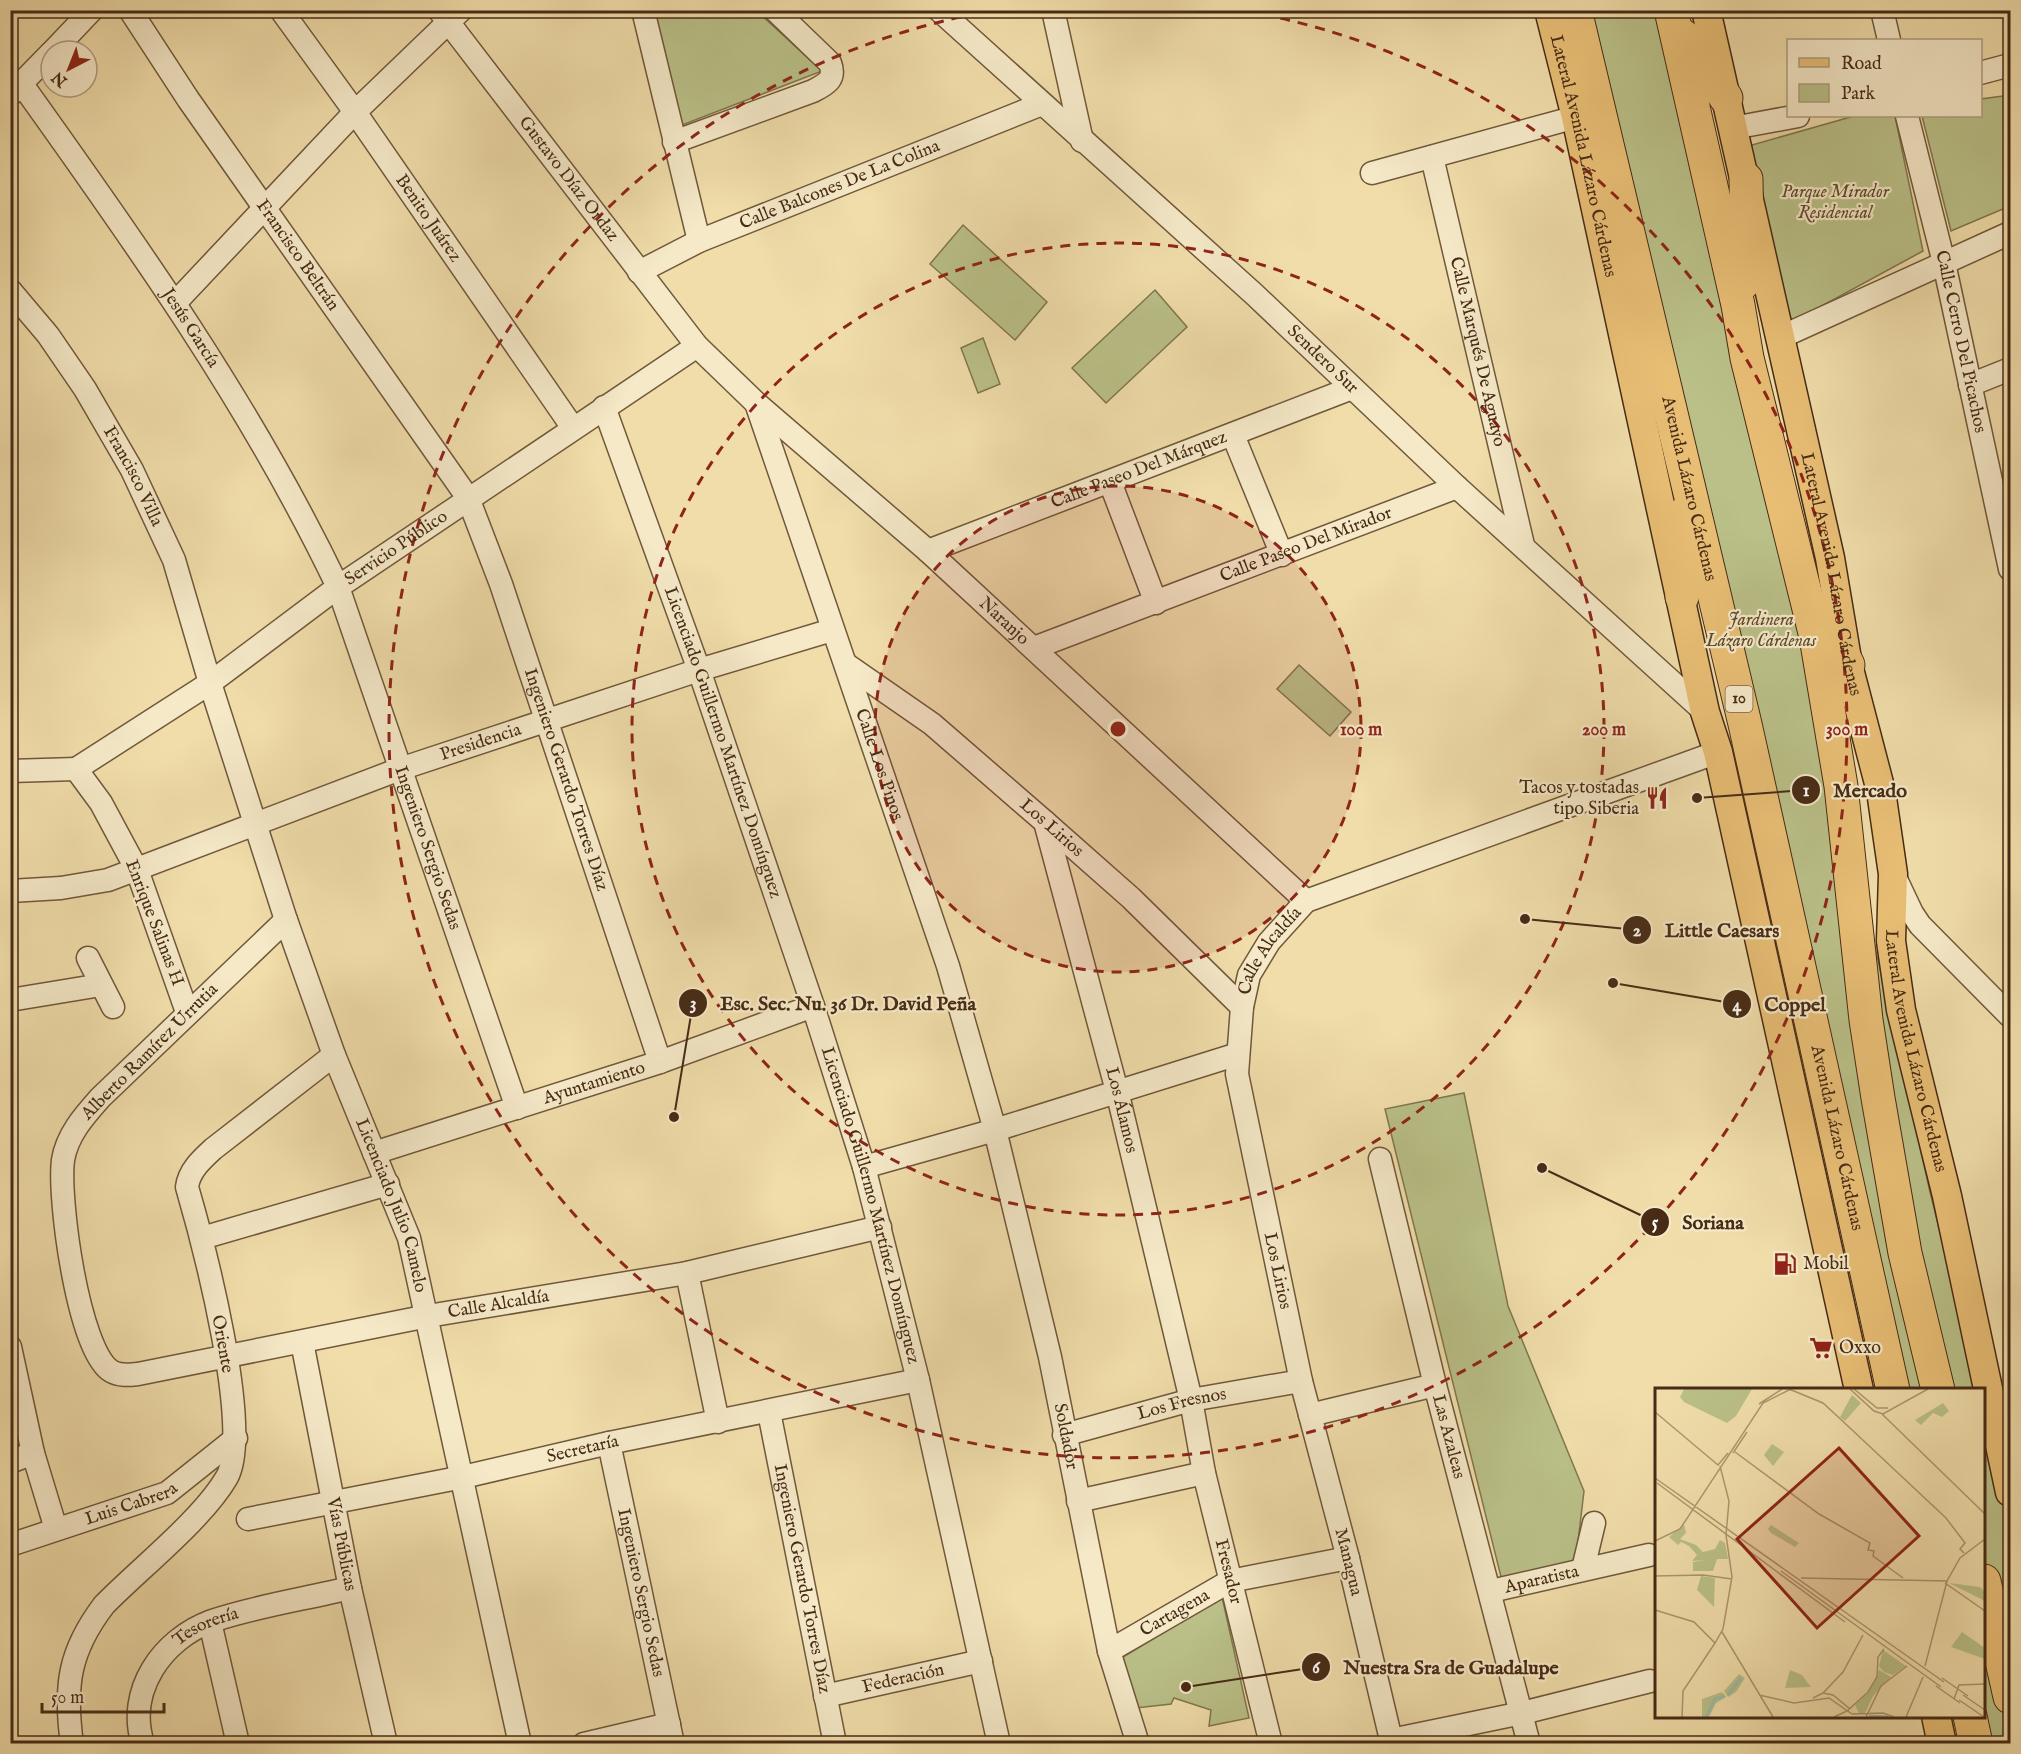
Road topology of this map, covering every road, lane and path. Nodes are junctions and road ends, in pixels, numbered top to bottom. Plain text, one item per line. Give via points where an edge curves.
1 (92, 10) edge
2 (130, 10) edge
3 (282, 10) edge
4 (643, 10) edge
5 (776, 10) edge
6 (939, 10) edge
7 (1053, 10) edge
8 (1550, 10) edge
9 (1558, 10) edge
10 (1575, 10) edge
11 (1706, 10) edge
12 (1882, 10) edge
13 (449, 15) edge
14 (1672, 16) edge
15 (64, 39) edge
16 (1889, 39) edge
17 (39, 65) edge
18 (2010, 65) edge
19 (1982, 72) edge
20 (16, 88) edge
21 (1042, 104) junction
22 (1586, 106) junction
23 (355, 112) junction
24 (1730, 113) junction
25 (1787, 116) edge
26 (1907, 117) edge
27 (1083, 141) junction
28 (674, 142) junction
29 (1432, 156) junction
30 (1372, 173) dead end
31 (1746, 180) junction
32 (266, 209) junction
33 (2010, 233) edge
34 (699, 241) junction
35 (1944, 263) junction
36 (639, 272) junction
37 (10, 290) edge
38 (176, 302) junction
39 (1738, 305) junction
40 (1779, 338) junction
41 (697, 346) junction
42 (2010, 369) edge
43 (1970, 385) junction
44 (1352, 388) junction
45 (756, 403) junction
46 (604, 407) junction
47 (573, 428) junction
48 (1233, 435) junction
49 (1682, 462) junction
50 (1989, 476) junction
51 (1110, 482) junction
52 (1457, 487) junction
53 (2010, 495) edge
54 (468, 498) junction
55 (1523, 544) junction
56 (928, 550) junction
57 (1282, 555) junction
58 (1796, 562) junction
59 (2010, 569) edge
60 (338, 587) junction
61 (1682, 597) junction
62 (1156, 603) junction
63 (832, 630) junction
64 (1034, 648) junction
65 (847, 664) junction
66 (1848, 665) junction
67 (699, 670) junction
68 (210, 683) junction
69 (1705, 712) junction
70 (547, 722) junction
71 (1718, 752) junction
72 (76, 769) junction
73 (400, 769) junction
74 (10, 771) edge
75 (1045, 822) junction
76 (257, 824) junction
77 (136, 870) junction
78 (1893, 874) junction
79 (10, 891) edge
80 (1306, 901) junction
81 (286, 920) junction
82 (88, 958) dead end
83 (101, 985) junction
84 (10, 1000) edge
85 (813, 1006) junction
86 (113, 1007) dead end
87 (1242, 1008) junction
88 (187, 1012) junction
89 (2010, 1016) edge
90 (1238, 1054) junction
91 (334, 1055) junction
92 (660, 1062) junction
93 (1117, 1091) junction
94 (517, 1108) junction
95 (995, 1130) junction
96 (374, 1153) junction
97 (1380, 1160) dead end
98 (864, 1167) junction
99 (387, 1184) junction
100 (880, 1227) junction
101 (202, 1238) junction
102 (687, 1273) junction
103 (428, 1316) junction
104 (302, 1342) junction
105 (10, 1347) edge
106 (226, 1354) junction
107 (118, 1374) joint
108 (918, 1380) junction
109 (1301, 1381) junction
110 (1435, 1385) junction
111 (1859, 1388) edge
112 (1893, 1388) edge
113 (1938, 1388) edge
114 (1191, 1400) junction
115 (769, 1412) junction
116 (1310, 1415) junction
117 (718, 1422) junction
118 (1064, 1435) junction
119 (236, 1438) junction
120 (609, 1443) junction
121 (33, 1453) junction
122 (10, 1462) edge
123 (1204, 1473) junction
124 (463, 1477) junction
125 (2010, 1492) edge
126 (1078, 1501) junction
127 (334, 1503) junction
128 (248, 1519) dead end
129 (1594, 1523) dead end
130 (56, 1529) junction
131 (10, 1545) edge
132 (1648, 1555) dead end
133 (1348, 1558) junction
134 (1583, 1569) junction
135 (1230, 1581) junction
136 (350, 1588) junction
137 (1985, 1590) edge
138 (1491, 1591) junction
139 (210, 1622) junction
140 (1109, 1651) junction
141 (981, 1661) junction
142 (1650, 1681) dead end
143 (825, 1696) junction
144 (2010, 1697) edge
145 (1522, 1713) junction
146 (1936, 1718) edge
147 (671, 1734) edge
148 (1391, 1742) edge
149 (72, 1743) edge
150 (143, 1743) edge
151 (238, 1743) edge
152 (386, 1743) edge
153 (520, 1743) edge
154 (584, 1743) edge
155 (835, 1743) edge
156 (999, 1743) edge
157 (1138, 1743) edge
158 (1270, 1743) edge
159 (1529, 1743) edge
160 (1942, 1743) edge

1 - 15 street
2 - 32 street, Francisco Beltrán
3 - 23 street, Benito Juárez
4 - 28 street
5 - 28 street via 830,63 831,79 813,91
6 - 21 street, Sendero Sur
7 - 27 street
8 - 22 main road, Lateral Avenida Lázaro Cárdenas
9 - 22 highway
10 - 22 highway, Avenida Lázaro Cárdenas / 10
11 - 24 main road, Lateral Avenida Lázaro Cárdenas
12 - 16 street
13 - 23 street
13 - 36 street, Gustavo Díaz Ordaz
14 - 24 highway
14 - 39 highway
17 - 20 street
18 - 19 street
20 - 38 street, Jesús García
21 - 27 street, Sendero Sur
21 - 34 street, Calle Balcones De La Colina
22 - 29 street
22 - 49 highway, Avenida Lázaro Cárdenas / 10
22 - 61 main road, Lateral Avenida Lázaro Cárdenas
23 - 32 street
23 - 47 street, Benito Juárez
24 - 25 street
24 - 31 main road, Lateral Avenida Lázaro Cárdenas
26 - 35 street, Calle Cerro Del Picachos
27 - 44 street, Sendero Sur
28 - 34 street
29 - 30 street
29 - 55 street, Calle Marqués De Aguayo
31 - 39 highway via 1746,257
31 - 40 main road, Lateral Avenida Lázaro Cárdenas
32 - 38 street
32 - 54 street, Francisco Beltrán
33 - 35 street
34 - 36 street, Calle Balcones De La Colina
35 - 40 street
35 - 43 street, Calle Cerro Del Picachos
36 - 41 street, Gustavo Díaz Ordaz
37 - 68 street, Francisco Villa via 85,388 132,470 174,560
38 - 60 street, Jesús García via 262,441
39 - 58 highway
40 - 66 main road, Lateral Avenida Lázaro Cárdenas via 1830,558
41 - 45 street, Naranjo
41 - 46 street, Servicio Público
42 - 43 street
43 - 50 street, Calle Cerro Del Picachos
44 - 48 street, Calle Paseo Del Márquez
44 - 52 street, Sendero Sur
45 - 56 street, Naranjo
45 - 63 street, Calle Los Pinos
46 - 47 street, Servicio Público
46 - 67 street, Licenciado Guillermo Martínez Domínguez
47 - 54 street, Servicio Público
48 - 51 street, Calle Paseo Del Márquez
48 - 57 street
49 - 61 highway
49 - 112 highway, Avenida Lázaro Cárdenas / 10 via 1745,724
50 - 53 street
50 - 59 street, Calle Cerro Del Picachos
51 - 56 street, Calle Paseo Del Márquez
51 - 62 street
52 - 55 street, Sendero Sur
52 - 57 street, Calle Paseo Del Mirador
54 - 60 street, Servicio Público
54 - 70 street, Ingeniero Gerardo Torres Díaz
55 - 69 street, Sendero Sur
56 - 64 street, Naranjo
57 - 62 street, Calle Paseo Del Mirador
58 - 66 highway
58 - 113 highway via 1816,637 1835,748 1878,1098 1905,1253
60 - 68 street, Servicio Público
60 - 73 street, Ingeniero Sergio Sedas
61 - 69 main road, Lateral Avenida Lázaro Cárdenas
62 - 64 street, Calle Paseo Del Mirador
63 - 65 street, Calle Los Pinos
63 - 67 street, Presidencia
64 - 80 street, Naranjo
65 - 75 street, Los Lirios via 932,724
65 - 95 street, Calle Los Pinos via 948,966
66 - 78 main road, Lateral Avenida Lázaro Cárdenas via 1881,791
67 - 70 street, Presidencia
67 - 85 street, Licenciado Guillermo Martínez Domínguez
68 - 72 street, Servicio Público
68 - 76 street, Licenciado Julio Camelo
69 - 71 main road, Lateral Avenida Lázaro Cárdenas
70 - 73 street, Presidencia
70 - 92 street, Ingeniero Gerardo Torres Díaz
71 - 80 street, Calle Alcaldía
71 - 111 main road, Lateral Avenida Lázaro Cárdenas
72 - 74 street
72 - 77 street, Enrique Salinas H via 100,803
73 - 76 street, Presidencia
73 - 94 street, Ingeniero Sergio Sedas
75 - 87 street, Los Lirios via 1131,898
75 - 93 street, Los Álamos
76 - 77 street, Presidencia
76 - 81 street, Licenciado Julio Camelo
77 - 79 street, Presidencia via 85,885
77 - 88 street, Enrique Salinas H
78 - 89 street via 1920,925
78 - 125 main road, Lateral Avenida Lázaro Cárdenas via 1891,941 1900,1010 1947,1196
80 - 87 street, Calle Alcaldía via 1269,942 1249,975
81 - 88 street, Alberto Ramírez Urrutia
81 - 91 street, Licenciado Julio Camelo
82 - 83 street
83 - 84 street
83 - 86 street
85 - 92 street, Ayuntamiento
85 - 98 street, Licenciado Guillermo Martínez Domínguez
87 - 90 street, Calle Alcaldía
88 - 107 street, Alberto Ramírez Urrutia via 90,1109 70,1138 63,1159 68,1235 80,1309 98,1355
90 - 93 street
90 - 109 street, Los Lirios via 1237,1074
91 - 96 street, Licenciado Julio Camelo
91 - 101 street, Oriente via 213,1149 191,1173 187,1187
92 - 94 street, Ayuntamiento
93 - 95 street
93 - 114 street, Los Álamos
94 - 96 street, Ayuntamiento
95 - 98 street
95 - 118 street, Soldador via 1050,1357
96 - 99 street, Licenciado Julio Camelo
97 - 110 street, Las Azaleas
98 - 100 street, Licenciado Guillermo Martínez Domínguez
99 - 101 street
99 - 103 street, Licenciado Julio Camelo via 409,1238
100 - 102 street, Calle Alcaldía
100 - 108 street, Licenciado Guillermo Martínez Domínguez
101 - 106 street, Oriente
102 - 103 street, Calle Alcaldía
102 - 117 street
103 - 104 street, Calle Alcaldía
103 - 124 street, Licenciado Julio Camelo
104 - 106 street, Calle Alcaldía
104 - 127 street, Vías Públicas
105 - 121 street
106 - 107 street, Calle Alcaldía via 138,1374
106 - 119 street, Oriente
108 - 115 street, Secretaría
108 - 141 street, Licenciado Guillermo Martínez Domínguez
109 - 114 street, Los Fresnos
109 - 116 street, Managua
110 - 116 street
110 - 138 street, Las Azaleas
114 - 118 street, Los Fresnos
114 - 123 street, Fresador
115 - 117 street, Secretaría
115 - 143 street, Ingeniero Gerardo Torres Díaz
116 - 133 street, Managua
117 - 120 street, Secretaría
118 - 126 street, Soldador
119 - 130 street, Luis Cabrera via 166,1492
119 - 149 street, Oriente via 228,1476 219,1488 104,1605 78,1645 70,1678
120 - 124 street, Secretaría
120 - 147 street, Ingeniero Sergio Sedas
121 - 122 street
121 - 130 street
123 - 126 street
123 - 135 street, Fresador
124 - 127 street, Secretaría
124 - 153 street, Licenciado Julio Camelo
126 - 140 street, Soldador
127 - 128 street, Secretaría
127 - 136 street, Vías Públicas
129 - 134 street, Aparatista
130 - 131 street, Luis Cabrera
132 - 134 street
133 - 135 street, Cartagena
133 - 148 street, Managua
134 - 138 street, Aparatista
135 - 140 street, Cartagena
135 - 158 street, Fresador
136 - 139 street, Tesorería
136 - 152 street, Vías Públicas
137 - 144 highway
138 - 145 street, Las Azaleas
139 - 150 street, Tesorería via 169,1648 150,1672 137,1710
139 - 151 street
140 - 157 street, Soldador
141 - 143 street, Federación
141 - 156 street, Licenciado Guillermo Martínez Domínguez
142 - 145 street
143 - 155 street, Ingeniero Gerardo Torres Díaz
145 - 148 street
145 - 159 street, Las Azaleas
146 - 160 main road
147 - 154 street

